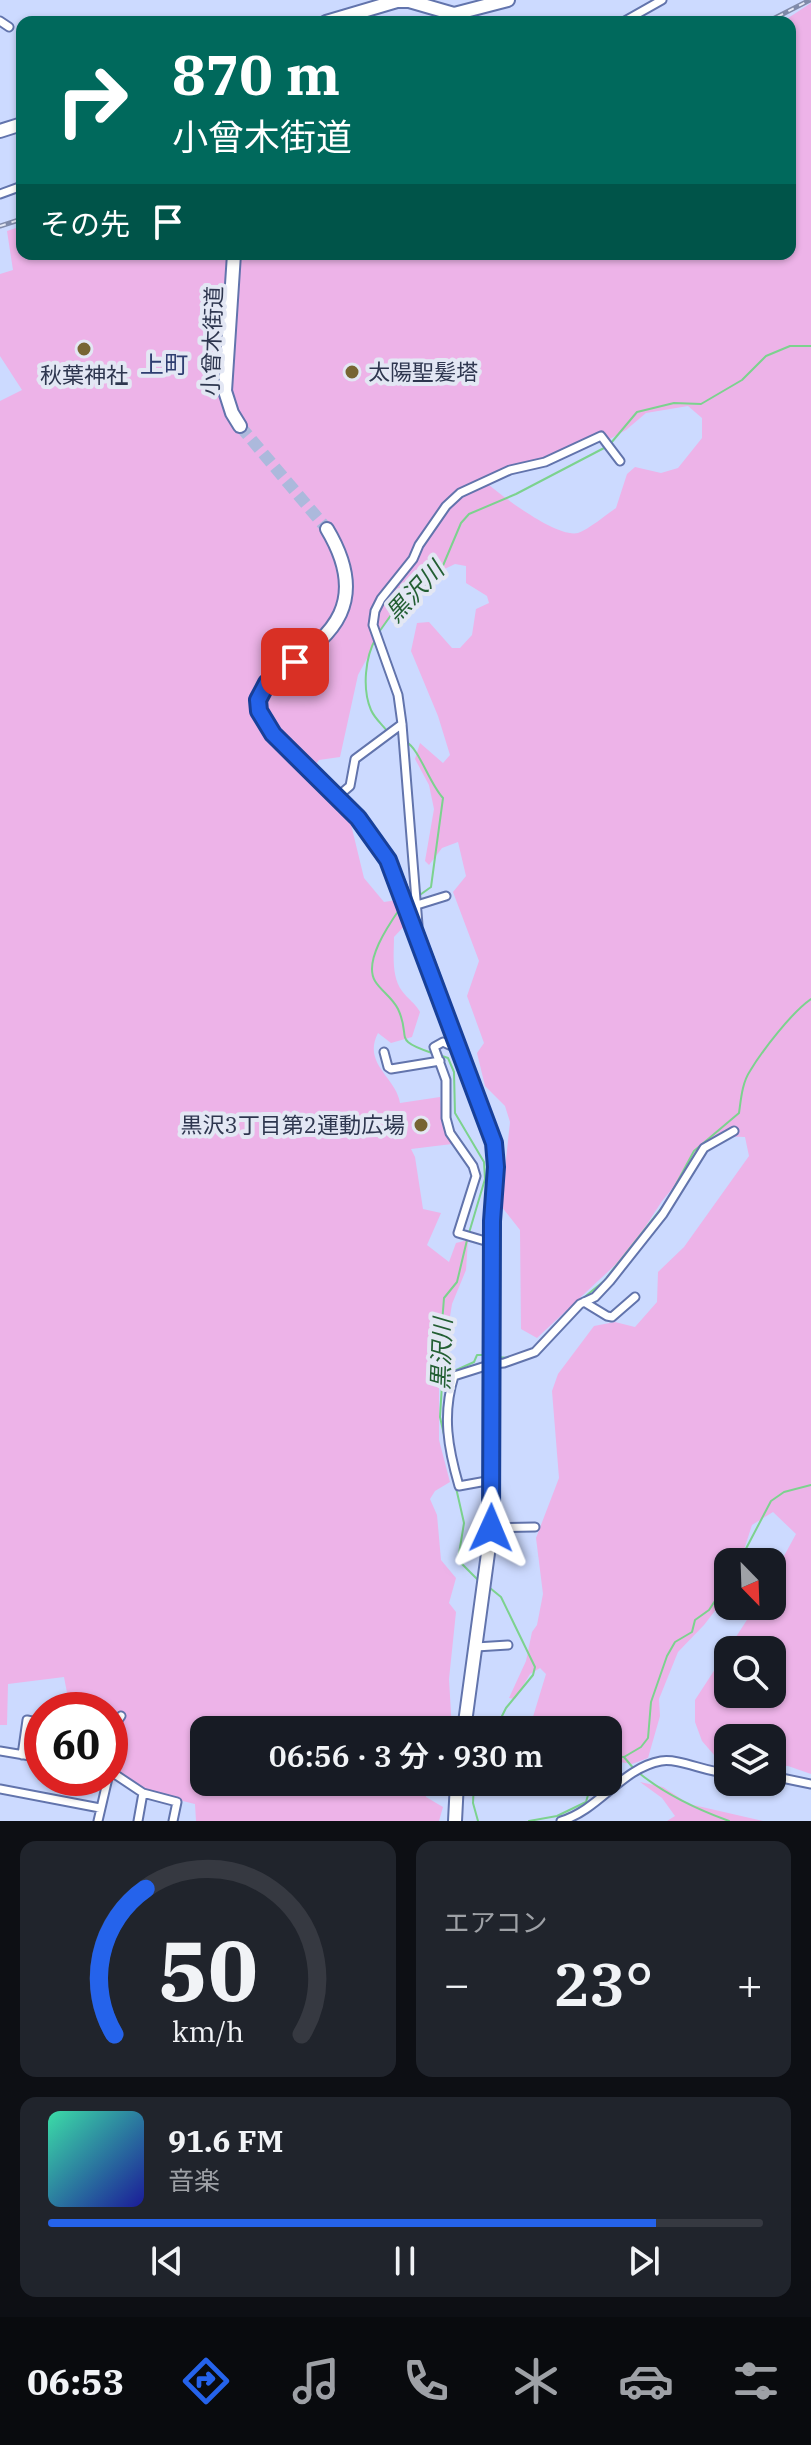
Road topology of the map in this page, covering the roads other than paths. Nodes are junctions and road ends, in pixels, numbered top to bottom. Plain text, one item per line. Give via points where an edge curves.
1 (508, 0) edge
2 (662, 0) edge
3 (345, 16) edge
4 (454, 16) edge
5 (466, 16) edge
6 (634, 16) edge
7 (0, 21) edge
8 (9, 27) dead end
9 (234, 260) edge
10 (240, 426) tunnel mouth
11 (620, 461) dead end
12 (327, 529) tunnel mouth
13 (402, 724) junction
14 (337, 797) junction
15 (446, 896) dead end
16 (412, 901) junction
17 (461, 1051) junction
18 (384, 1052) dead end
19 (440, 1060) junction
20 (734, 1131) dead end
21 (492, 1243) junction
22 (635, 1297) dead end
23 (584, 1302) junction
24 (492, 1359) junction
25 (492, 1480) junction
26 (535, 1527) dead end
27 (491, 1528) junction
28 (508, 1645) dead end
29 (476, 1647) junction
30 (466, 1716) edge
31 (24, 1741) edge
32 (0, 1751) edge
33 (22, 1755) joint
34 (714, 1773) edge
35 (786, 1779) edge
36 (128, 1783) edge
37 (811, 1784) edge
38 (0, 1789) edge
39 (143, 1793) junction
40 (103, 1796) edge
41 (456, 1796) edge
42 (100, 1808) junction
43 (98, 1821) edge
44 (138, 1821) edge
45 (173, 1821) edge
46 (455, 1821) edge
47 (561, 1821) edge

1 - 5 main road
2 - 6 street
3 - 4 main road via 404,0
7 - 8 street
9 - 10 main road, 小曾木街道 via 225,391
11 - 13 street via 601,436 545,462 510,470 460,493 446,506 375,611 375,631 398,695
12 - 14 main road via 345,571 338,619 318,644 267,683 258,700 273,734
13 - 14 street via 355,759 350,786
13 - 16 street
14 - 16 main road via 377,842
15 - 16 street
16 - 17 main road via 419,939
17 - 19 street via 437,1044
17 - 21 main road via 494,1143
18 - 19 street via 391,1069
19 - 21 street via 447,1125 476,1176 458,1233
20 - 23 street via 704,1148 663,1214 610,1281
21 - 24 main road
22 - 23 street via 612,1317
23 - 24 street via 535,1352 504,1363
24 - 25 main road
24 - 25 street via 454,1376 446,1401 459,1486
25 - 27 main road
26 - 27 street
27 - 29 main road
28 - 29 street
29 - 30 main road
31 - 33 street
32 - 33 street
34 - 47 street via 655,1763
35 - 37 street
36 - 39 street
38 - 42 street
39 - 44 street
39 - 45 street via 177,1802
40 - 42 street
41 - 46 main road
42 - 43 street

